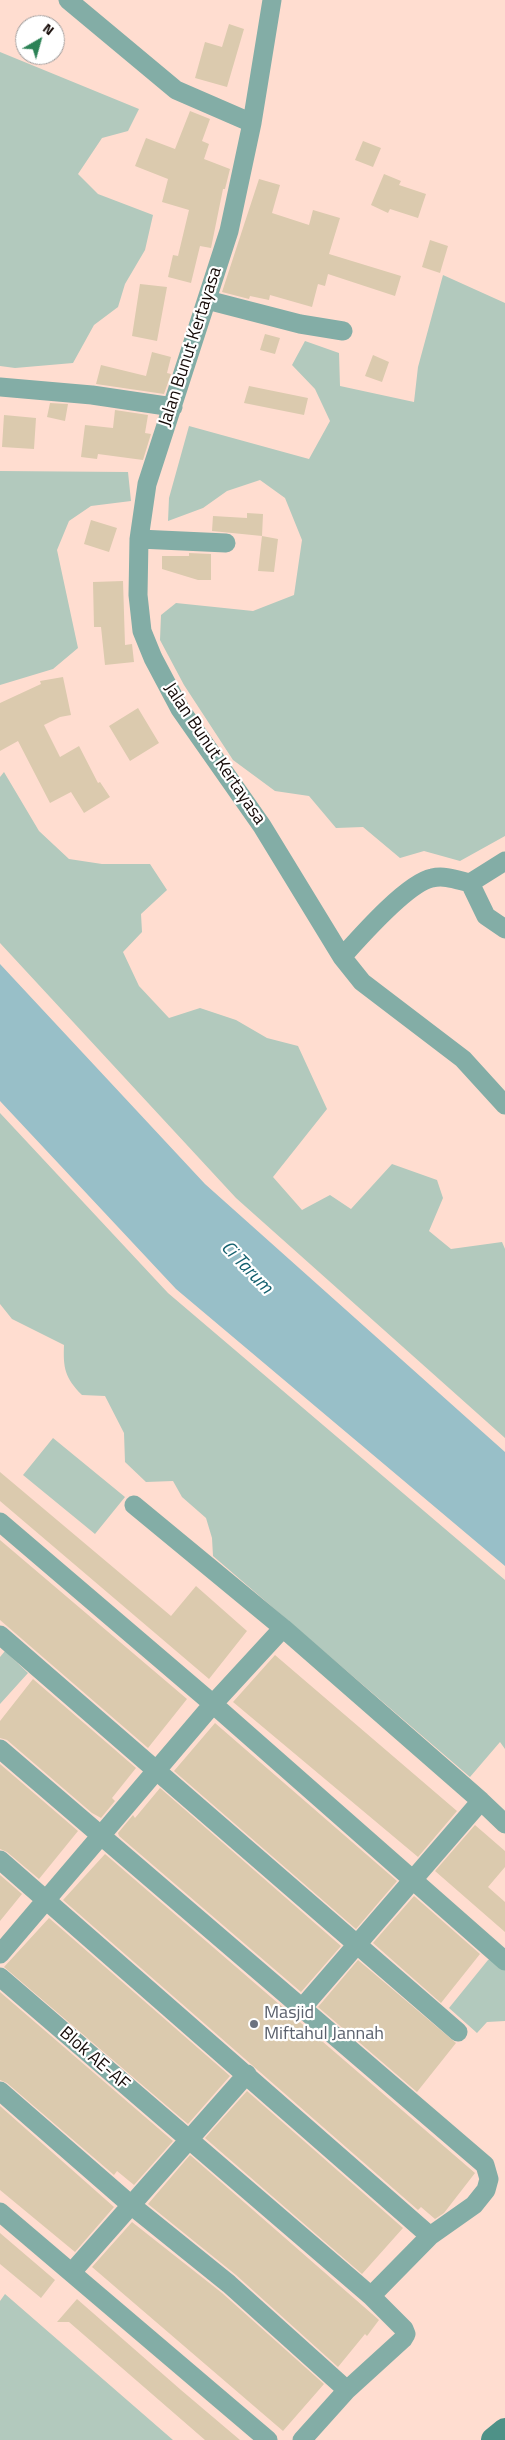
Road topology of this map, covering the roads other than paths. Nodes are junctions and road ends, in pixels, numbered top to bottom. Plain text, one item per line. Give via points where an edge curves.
1 (68, 0) edge
2 (272, 0) edge
3 (252, 123) junction
4 (207, 300) junction
5 (343, 331) dead end
6 (0, 386) edge
7 (173, 407) junction
8 (140, 539) junction
9 (226, 543) dead end
10 (505, 861) edge
11 (470, 883) junction
12 (505, 928) edge
13 (342, 956) junction
14 (505, 1105) edge
15 (134, 1505) dead end
16 (0, 1522) edge
17 (283, 1628) junction
18 (0, 1635) edge
19 (213, 1704) junction
20 (0, 1749) edge
21 (158, 1770) junction
22 (481, 1800) junction
23 (505, 1824) edge
24 (102, 1836) junction
25 (0, 1860) edge
26 (412, 1879) junction
27 (45, 1899) junction
28 (357, 1944) junction
29 (0, 1954) edge
30 (505, 1961) edge
31 (0, 1978) edge
32 (302, 2008) junction
33 (458, 2032) dead end
34 (247, 2074) junction
35 (0, 2091) edge
36 (189, 2141) junction
37 (131, 2205) junction
38 (0, 2212) edge
39 (430, 2236) junction
40 (72, 2272) junction
41 (370, 2296) junction
42 (348, 2390) junction
43 (505, 2431) edge
44 (268, 2440) edge
45 (302, 2440) edge
46 (494, 2440) edge

1 - 3 street via 176,90
2 - 3 street, Jalan Bunut Kertayasa
3 - 4 street, Jalan Bunut Kertayasa via 229,231
4 - 5 street via 300,324
4 - 7 street, Jalan Bunut Kertayasa
6 - 7 street
7 - 8 street, Jalan Bunut Kertayasa via 147,484
8 - 9 street
8 - 13 street, Jalan Bunut Kertayasa via 138,595 142,631 153,658 180,709 267,833
10 - 11 street
11 - 12 street via 486,916
11 - 13 street via 445,877 418,883
13 - 14 street, Jalan Bunut Kertayasa via 362,982 463,1059
15 - 17 street
16 - 19 street
17 - 19 street
17 - 22 street
18 - 21 street
19 - 21 street
19 - 26 street
20 - 24 street
21 - 24 street
21 - 28 street
22 - 23 street
22 - 26 street
24 - 27 street
24 - 32 street
25 - 27 street
26 - 28 street
26 - 30 street
27 - 29 street
27 - 34 street
28 - 32 street
28 - 33 street
31 - 36 street, Blok AE-AF
32 - 39 street via 485,2165 489,2179 486,2190 474,2205
34 - 36 street
34 - 39 street
35 - 37 street
36 - 37 street
36 - 41 street, Blok AE-AF
37 - 40 street
37 - 42 street via 229,2284
38 - 40 street
39 - 41 street
40 - 44 street
41 - 42 street, Blok AE-AF via 406,2334
42 - 45 street
43 - 46 main road

